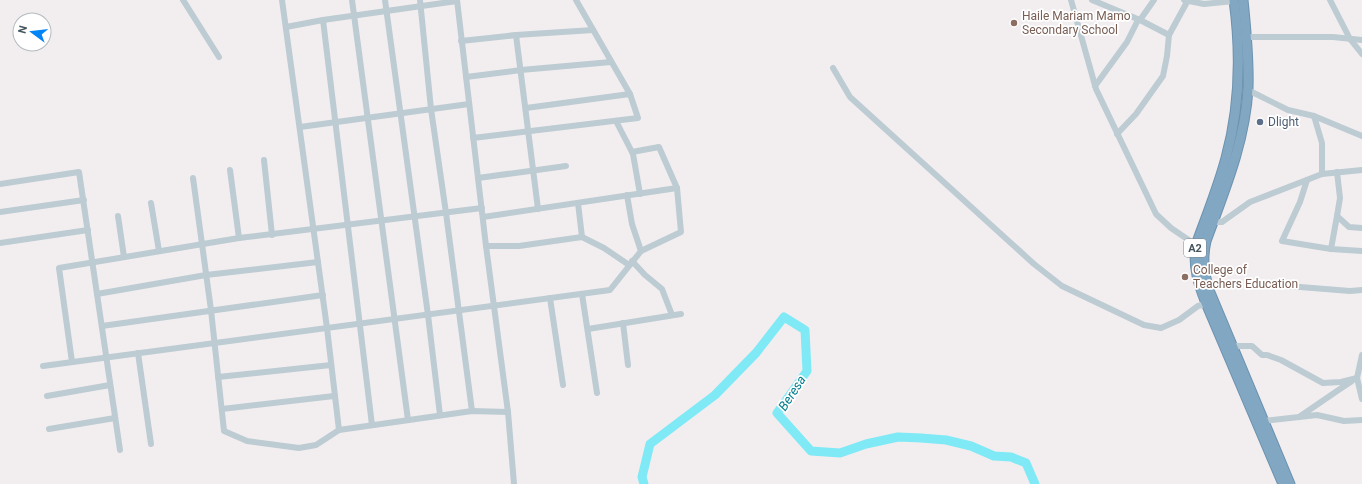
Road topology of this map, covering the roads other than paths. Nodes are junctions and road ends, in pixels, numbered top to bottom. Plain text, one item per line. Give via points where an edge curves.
1 (183, 0) edge
2 (282, 0) edge
3 (352, 0) edge
4 (385, 0) edge
5 (576, 0) edge
6 (1071, 0) edge
7 (1092, 0) edge
8 (1154, 0) edge
9 (1234, 0) edge
10 (1243, 0) edge
11 (1330, 0) edge
12 (457, 1) edge
13 (1185, 1) edge
14 (1103, 2) edge
15 (420, 3) edge
16 (386, 11) junction
17 (354, 15) junction
18 (323, 20) junction
19 (1139, 20) junction
20 (286, 26) junction
21 (593, 30) junction
22 (516, 35) junction
23 (1169, 35) junction
24 (1246, 37) junction
25 (1350, 39) junction
26 (1362, 40) edge
27 (461, 42) junction
28 (1362, 54) edge
29 (219, 57) dead end
30 (611, 62) junction
31 (833, 68) dead end
32 (521, 70) junction
33 (466, 77) junction
34 (1095, 86) junction
35 (1248, 90) junction
36 (630, 94) junction
37 (469, 104) junction
38 (526, 108) junction
39 (431, 109) junction
40 (400, 114) junction
41 (1314, 116) junction
42 (368, 118) junction
43 (616, 121) junction
44 (335, 123) junction
45 (300, 127) junction
46 (529, 130) junction
47 (1118, 134) junction
48 (1362, 136) edge
49 (473, 138) junction
50 (632, 152) junction
51 (264, 160) dead end
52 (566, 166) dead end
53 (230, 170) dead end
54 (534, 170) junction
55 (1362, 170) edge
56 (1337, 172) junction
57 (1322, 174) junction
58 (193, 178) dead end
59 (478, 178) junction
60 (1307, 180) junction
61 (0, 184) edge
62 (677, 188) junction
63 (640, 194) junction
64 (627, 196) junction
65 (84, 200) junction
66 (151, 203) dead end
67 (578, 203) junction
68 (482, 208) junction
69 (538, 209) junction
70 (0, 212) edge
71 (446, 213) junction
72 (118, 216) dead end
73 (1337, 216) junction
74 (414, 217) junction
75 (483, 217) junction
76 (381, 221) junction
77 (1209, 221) junction
78 (348, 226) junction
79 (1362, 228) edge
80 (88, 230) junction
81 (314, 230) junction
82 (272, 235) junction
83 (582, 237) junction
84 (239, 238) junction
85 (0, 243) edge
86 (202, 244) junction
87 (486, 246) junction
88 (1196, 246) junction
89 (1331, 249) junction
90 (159, 251) junction
91 (641, 251) junction
92 (1362, 251) edge
93 (124, 257) junction
94 (92, 262) junction
95 (318, 262) junction
96 (631, 263) junction
97 (206, 275) junction
98 (1274, 285) dead end
99 (1362, 290) edge
100 (97, 294) junction
101 (582, 294) junction
102 (322, 295) junction
103 (550, 298) junction
104 (1210, 303) junction
105 (494, 306) junction
106 (211, 310) junction
107 (458, 310) junction
108 (681, 314) dead end
109 (428, 315) junction
110 (672, 315) junction
111 (394, 319) junction
112 (359, 324) junction
113 (623, 324) junction
114 (102, 326) junction
115 (327, 328) junction
116 (588, 329) junction
117 (214, 342) junction
118 (1232, 346) junction
119 (138, 353) junction
120 (1362, 355) edge
121 (106, 357) junction
122 (72, 362) junction
123 (1361, 364) edge
124 (331, 365) junction
125 (628, 365) dead end
126 (43, 366) dead end
127 (218, 377) junction
128 (1357, 378) junction
129 (110, 385) junction
130 (563, 385) dead end
131 (597, 393) dead end
132 (47, 396) dead end
133 (334, 396) junction
134 (1362, 399) edge
135 (222, 409) junction
136 (472, 411) junction
137 (508, 412) junction
138 (440, 415) junction
139 (1299, 417) junction
140 (115, 418) junction
141 (408, 420) junction
142 (1362, 420) edge
143 (1261, 423) junction
144 (372, 425) junction
145 (49, 428) dead end
146 (339, 430) junction
147 (151, 444) dead end
148 (120, 450) dead end
149 (514, 484) edge
150 (1283, 484) edge
151 (1290, 484) edge

1 - 29 street
2 - 20 street
3 - 17 street
4 - 16 street
5 - 21 street
6 - 34 street
7 - 14 street
8 - 19 street
9 - 13 street via 1204,4
9 - 77 highway, A2 via 1238,75 1234,118
10 - 24 highway, A2
11 - 25 street
12 - 15 street
12 - 27 street
13 - 23 street
14 - 19 street
15 - 16 street
15 - 39 street
16 - 17 street
16 - 40 street
17 - 18 street
17 - 42 street
18 - 20 street
18 - 44 street
19 - 23 street
19 - 34 street via 1127,42
20 - 45 street
21 - 22 street
21 - 30 street
22 - 27 street
22 - 32 street
23 - 47 street via 1163,76
24 - 25 street
24 - 35 highway, A2
25 - 26 street
25 - 28 street
27 - 33 street
30 - 32 street
30 - 36 street
31 - 104 street via 850,97 1034,264 1062,286 1144,325 1161,328 1179,320 1198,306
32 - 33 street
32 - 38 street
33 - 37 street
34 - 47 street
35 - 41 street via 1288,110
35 - 77 highway, A2 via 1236,159
36 - 38 street
36 - 43 street via 638,118
37 - 39 street
37 - 49 street
38 - 46 street
39 - 40 street
39 - 71 street
40 - 42 street
40 - 74 street
41 - 48 street
41 - 57 street via 1322,143
42 - 44 street
42 - 76 street
43 - 46 street
43 - 50 street
44 - 45 street
44 - 78 street
45 - 81 street
46 - 49 street
46 - 54 street
47 - 88 street via 1156,214
49 - 59 street
50 - 62 street via 659,147
50 - 63 street
51 - 82 street
52 - 54 street
53 - 84 street
54 - 59 street
54 - 69 street
55 - 56 street
56 - 57 street
56 - 73 street via 1340,198
57 - 60 street
58 - 86 street
59 - 68 street
60 - 77 street via 1250,202 1222,222
60 - 89 street via 1282,241
61 - 65 street via 80,172
62 - 63 street
62 - 91 street via 681,232
63 - 64 street
64 - 67 street
64 - 91 street via 632,224
65 - 70 street
65 - 80 street
66 - 90 street
67 - 69 street
67 - 83 street
68 - 71 street
68 - 75 street
69 - 75 street
71 - 74 street
71 - 107 street
72 - 93 street
73 - 79 street via 1349,227
73 - 89 street
74 - 76 street
74 - 109 street
75 - 87 street
76 - 78 street
76 - 111 street
77 - 88 highway, A2
77 - 104 highway, A2 via 1203,261
78 - 81 street
78 - 112 street
80 - 85 street
80 - 94 street
81 - 82 street
81 - 95 street
82 - 84 street
83 - 87 street via 519,246
83 - 96 street
84 - 86 street
86 - 90 street
86 - 97 street
87 - 105 street
88 - 104 highway, A2 via 1194,259 1198,284
89 - 92 street
90 - 93 street
91 - 96 street
93 - 94 street
94 - 100 street
94 - 122 street via 59,268
95 - 97 street
95 - 102 street
96 - 101 street via 610,290
96 - 110 street via 662,289
97 - 100 street
97 - 106 street
98 - 99 street
100 - 114 street
101 - 103 street
101 - 116 street
102 - 106 street
102 - 115 street
103 - 105 street
103 - 130 street
104 - 118 highway, A2
104 - 143 highway, A2
105 - 107 street
105 - 137 street
106 - 114 street
106 - 117 street
107 - 109 street
107 - 136 street
108 - 110 street
109 - 111 street
109 - 138 street
110 - 113 street
111 - 112 street
111 - 141 street
112 - 115 street
112 - 144 street
113 - 116 street
113 - 125 street
114 - 121 street
115 - 117 street
115 - 124 street
116 - 131 street
117 - 119 street
117 - 127 street
118 - 128 street via 1252,346 1262,355 1281,360 1323,383
118 - 143 highway, A2
119 - 121 street
119 - 147 street
120 - 123 street
121 - 122 street
121 - 129 street
122 - 126 street
123 - 128 street
124 - 127 street
124 - 133 street
127 - 135 street
128 - 134 street
128 - 139 street
129 - 132 street
129 - 140 street
133 - 135 street
133 - 146 street
135 - 146 street via 224,431 247,441 299,448 316,445
136 - 137 street
136 - 138 street
137 - 149 street
138 - 141 street
139 - 142 street
139 - 143 street
140 - 145 street
140 - 148 street
141 - 144 street
143 - 150 highway, A2
143 - 151 highway, A2
144 - 146 street

